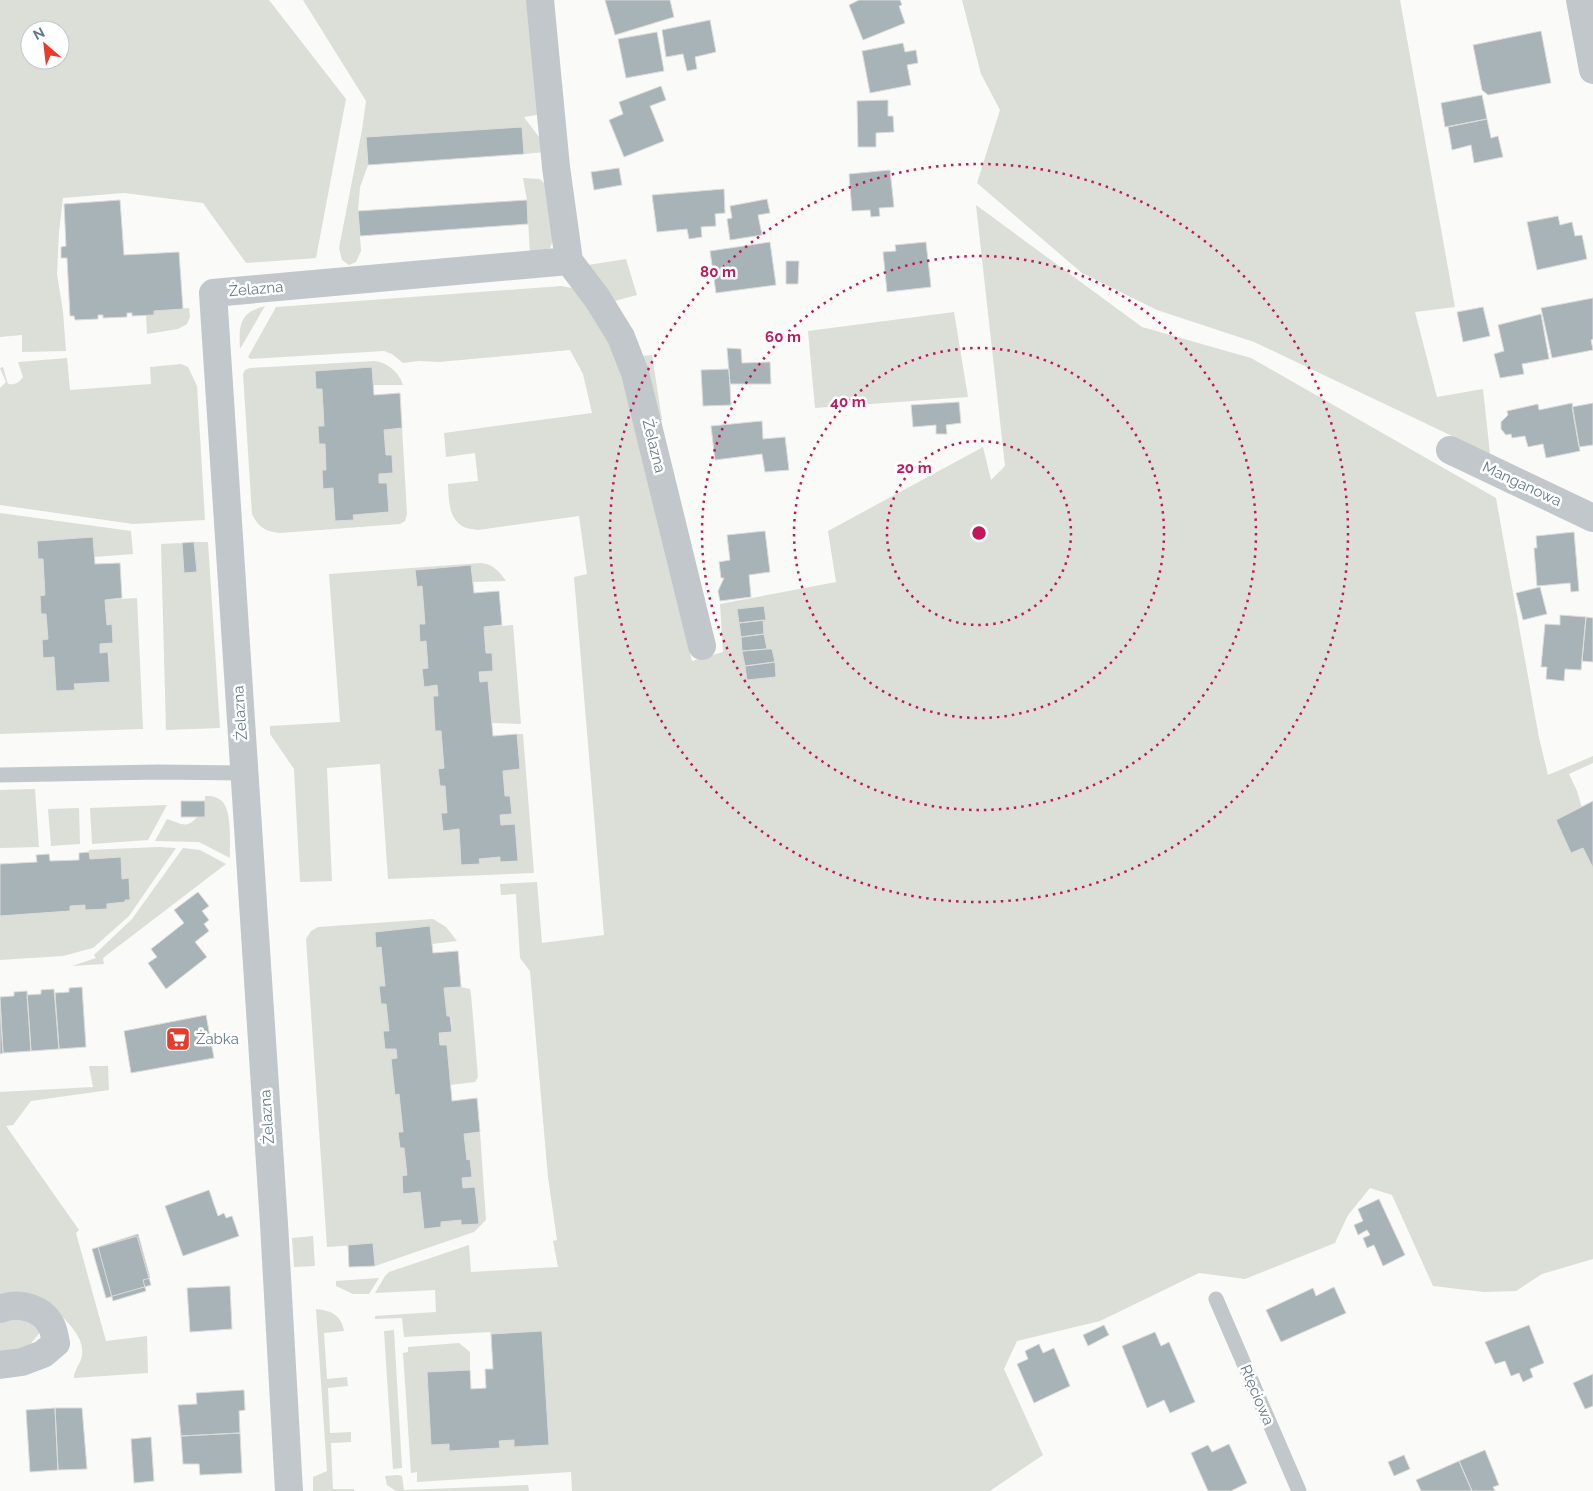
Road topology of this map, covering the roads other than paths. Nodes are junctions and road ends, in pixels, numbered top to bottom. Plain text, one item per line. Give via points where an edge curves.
1 (540, 0) edge
2 (1580, 0) edge
3 (1593, 70) edge
4 (569, 261) junction
5 (1450, 450) dead end
6 (1593, 518) edge
7 (702, 646) dead end
8 (244, 773) junction
9 (0, 775) edge
10 (1216, 1299) dead end
11 (0, 1309) edge
12 (0, 1365) edge
13 (289, 1491) edge
14 (1299, 1491) edge

1 - 4 street, Żelazna via 556,167
2 - 3 street
4 - 7 street, Żelazna via 621,337 636,373
4 - 8 street, Żelazna via 213,293
5 - 6 street, Manganowa
8 - 9 lane
8 - 13 street, Żelazna
10 - 14 lane, Rtęciowa
11 - 12 street via 9,1305 28,1307 41,1313 52,1327 56,1343 43,1354 22,1362

